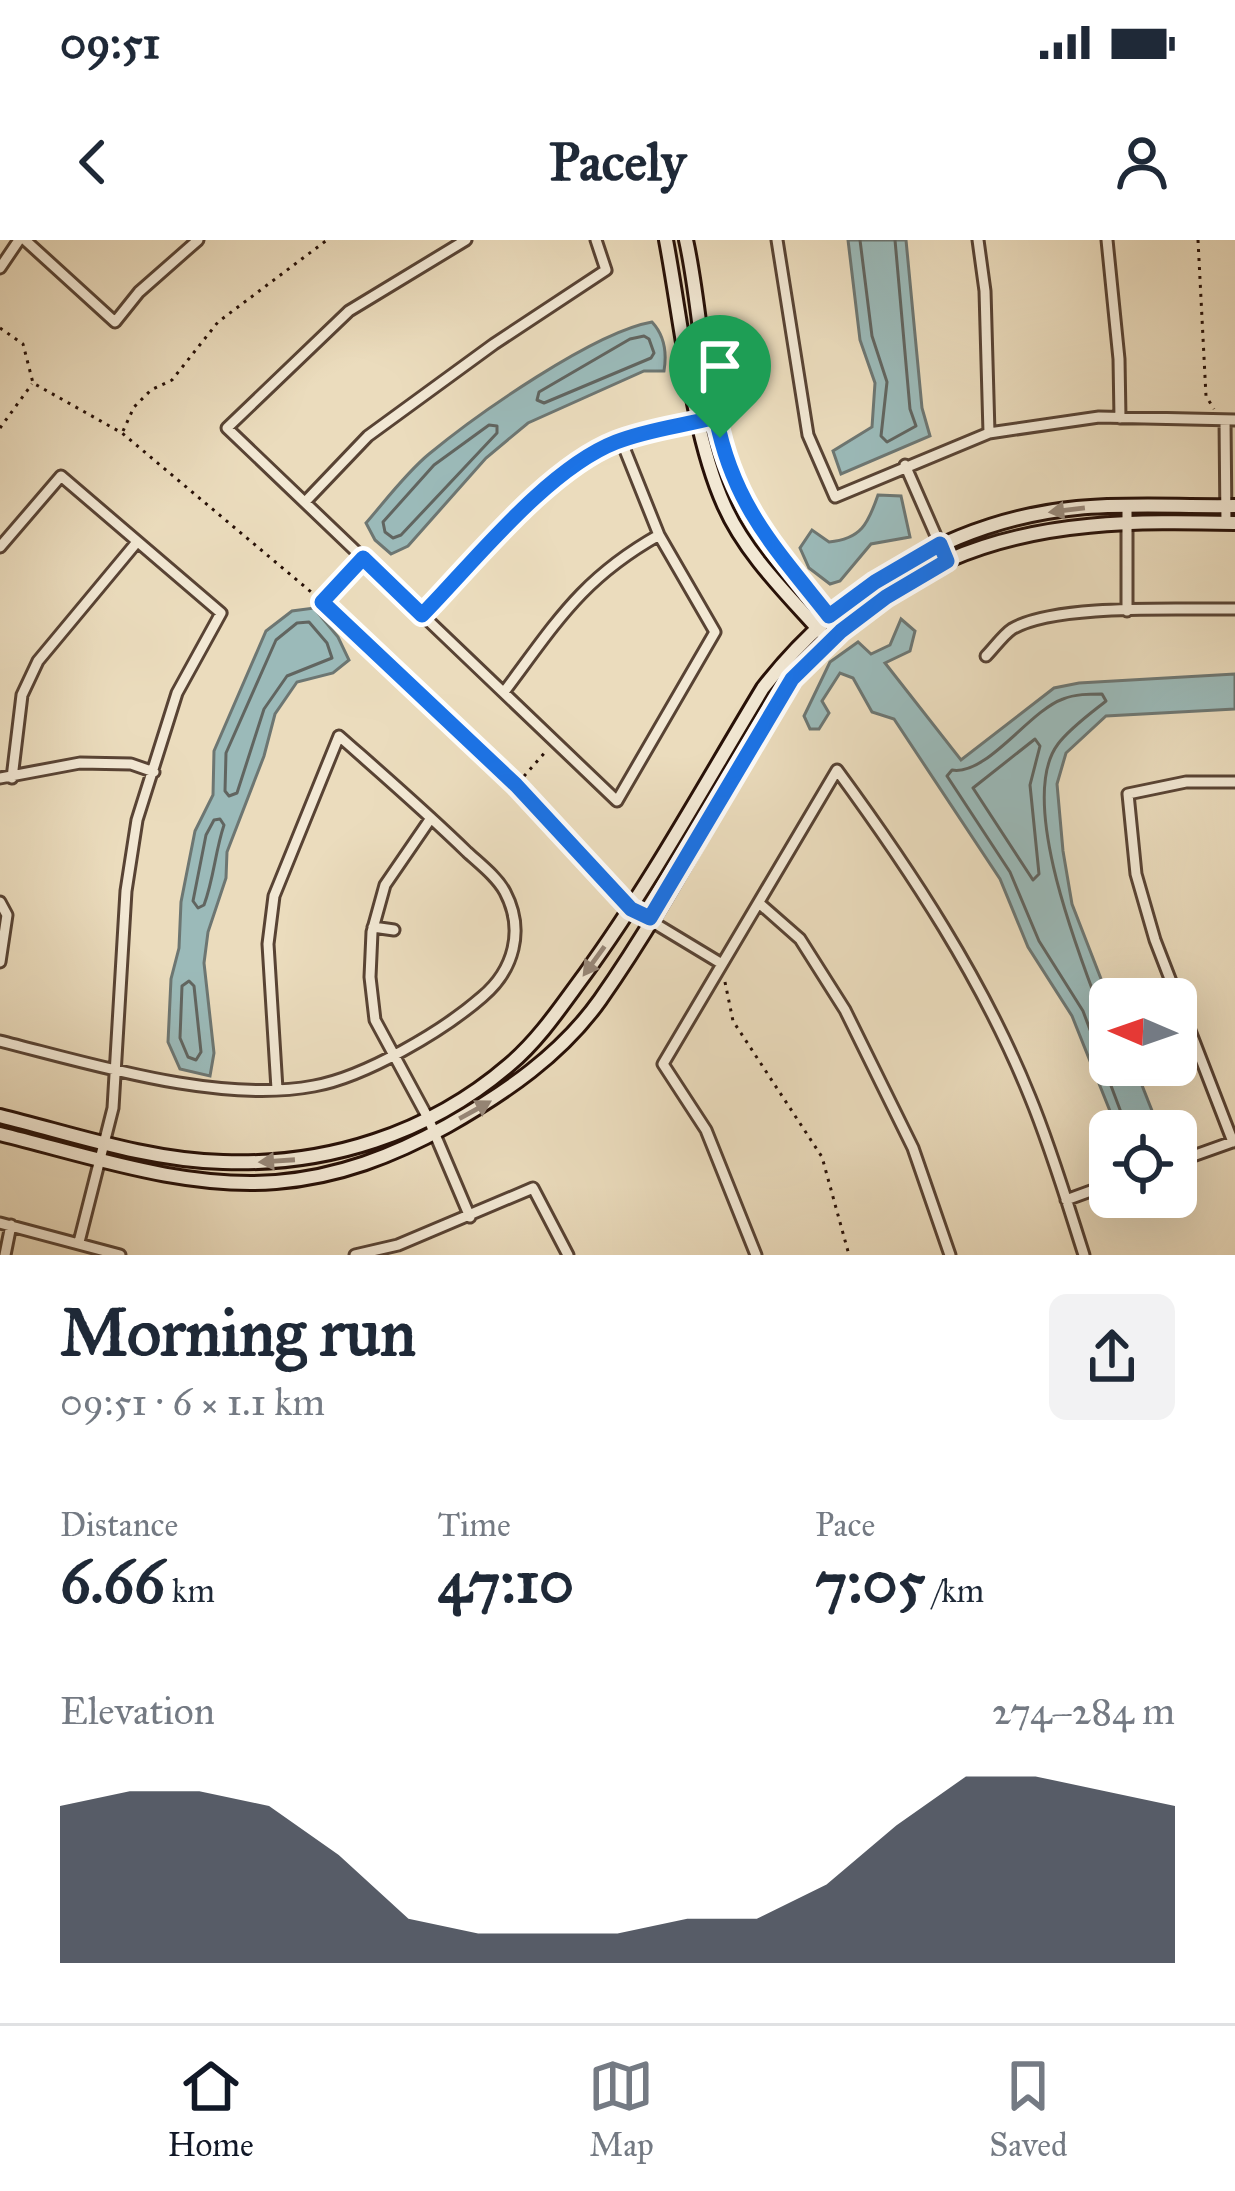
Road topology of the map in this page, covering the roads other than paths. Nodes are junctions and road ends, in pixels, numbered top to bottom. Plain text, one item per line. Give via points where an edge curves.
1 (22, 240) edge
2 (198, 240) edge
3 (466, 240) edge
4 (596, 240) edge
5 (667, 240) edge
6 (686, 240) edge
7 (777, 240) edge
8 (978, 240) edge
9 (1107, 240) edge
10 (0, 268) edge
11 (716, 417) junction
12 (1120, 418) junction
13 (1225, 420) edge
14 (700, 421) junction
15 (989, 433) junction
16 (621, 440) junction
17 (905, 465) junction
18 (305, 502) junction
19 (1231, 506) edge
20 (1126, 507) junction
21 (1126, 523) junction
22 (1230, 523) edge
23 (658, 535) junction
24 (137, 542) junction
25 (940, 544) junction
26 (0, 548) edge
27 (947, 561) junction
28 (1235, 609) edge
29 (1126, 610) junction
30 (422, 615) junction
31 (829, 616) junction
32 (816, 627) junction
33 (841, 631) junction
34 (830, 642) junction
35 (986, 656) dead end
36 (504, 692) junction
37 (154, 772) junction
38 (6, 778) edge
39 (1235, 782) edge
40 (431, 818) junction
41 (0, 902) edge
42 (759, 903) junction
43 (631, 909) junction
44 (650, 918) junction
45 (373, 927) junction
46 (394, 930) dead end
47 (0, 962) edge
48 (722, 964) junction
49 (0, 1040) edge
50 (392, 1055) junction
51 (115, 1070) junction
52 (277, 1088) junction
53 (0, 1115) edge
54 (431, 1126) junction
55 (0, 1134) edge
56 (1234, 1142) edge
57 (105, 1143) junction
58 (1197, 1155) edge
59 (101, 1158) junction
60 (1089, 1192) edge
61 (1066, 1200) junction
62 (470, 1217) junction
63 (6, 1224) edge
64 (79, 1242) junction
65 (406, 1242) junction
66 (5, 1255) edge
67 (120, 1255) edge
68 (356, 1255) edge
69 (412, 1255) edge
70 (568, 1255) edge
71 (757, 1255) edge
72 (950, 1255) edge
73 (1084, 1255) edge

1 - 2 street via 115,322
1 - 10 street
3 - 18 street via 349,310 227,428
4 - 18 street via 606,270 368,436
5 - 14 street
6 - 11 street
7 - 17 street via 808,435 835,497
8 - 15 street
9 - 12 street
11 - 14 street
11 - 31 street via 738,494
12 - 13 street
12 - 15 street
13 - 19 street
14 - 16 street
14 - 32 street via 735,525
15 - 17 street
16 - 23 street
16 - 30 street via 546,488
17 - 25 street
18 - 30 street
19 - 20 street
19 - 22 street
20 - 21 street
20 -> 25 street via 1032,515
21 - 22 street
21 - 27 street via 1041,531
21 - 29 street
23 - 36 street via 580,591
23 - 36 street via 716,632 616,801
24 - 26 street via 61,476
24 - 37 street via 221,613 177,693
24 - 38 street via 38,661 22,695
25 - 27 street
25 - 31 street
27 - 33 street
28 - 29 street
29 - 35 street via 1012,629
30 - 36 street
31 - 32 street
31 - 33 street
32 - 34 street
32 - 43 street via 763,688
33 - 34 street
34 - 44 street via 792,679
37 - 38 street via 80,763
37 - 51 street via 136,820 126,891
39 - 56 street via 1128,794 1136,874 1155,940
40 - 45 street via 385,885
40 - 50 street via 502,886 517,931 508,967 489,991
40 - 52 street via 339,736 274,896 268,944
41 - 47 street via 7,915
42 - 48 street
42 - 61 street via 838,770 909,867 979,993 1030,1095
42 - 72 street via 800,939 845,1010 913,1148
43 - 44 street
43 -> 54 street via 509,1065
44 - 48 street
54 -> 44 street via 500,1096 544,1061 598,1003
45 - 46 street
45 - 50 street via 375,1019
48 - 71 street via 663,1064 706,1130
49 - 51 street
50 - 52 street via 316,1086
50 - 54 street
51 - 52 street
51 - 57 street
53 - 57 street
54 -> 57 street via 274,1163 183,1159
54 - 59 street via 368,1164 276,1182 181,1179
54 - 62 street
55 - 59 street
56 - 58 street
57 - 59 street
59 - 64 street
60 - 61 street
61 - 73 street
62 - 65 street
62 - 70 street via 533,1188
63 - 64 street
63 - 66 street
64 - 67 street
65 - 68 street
65 - 69 street

